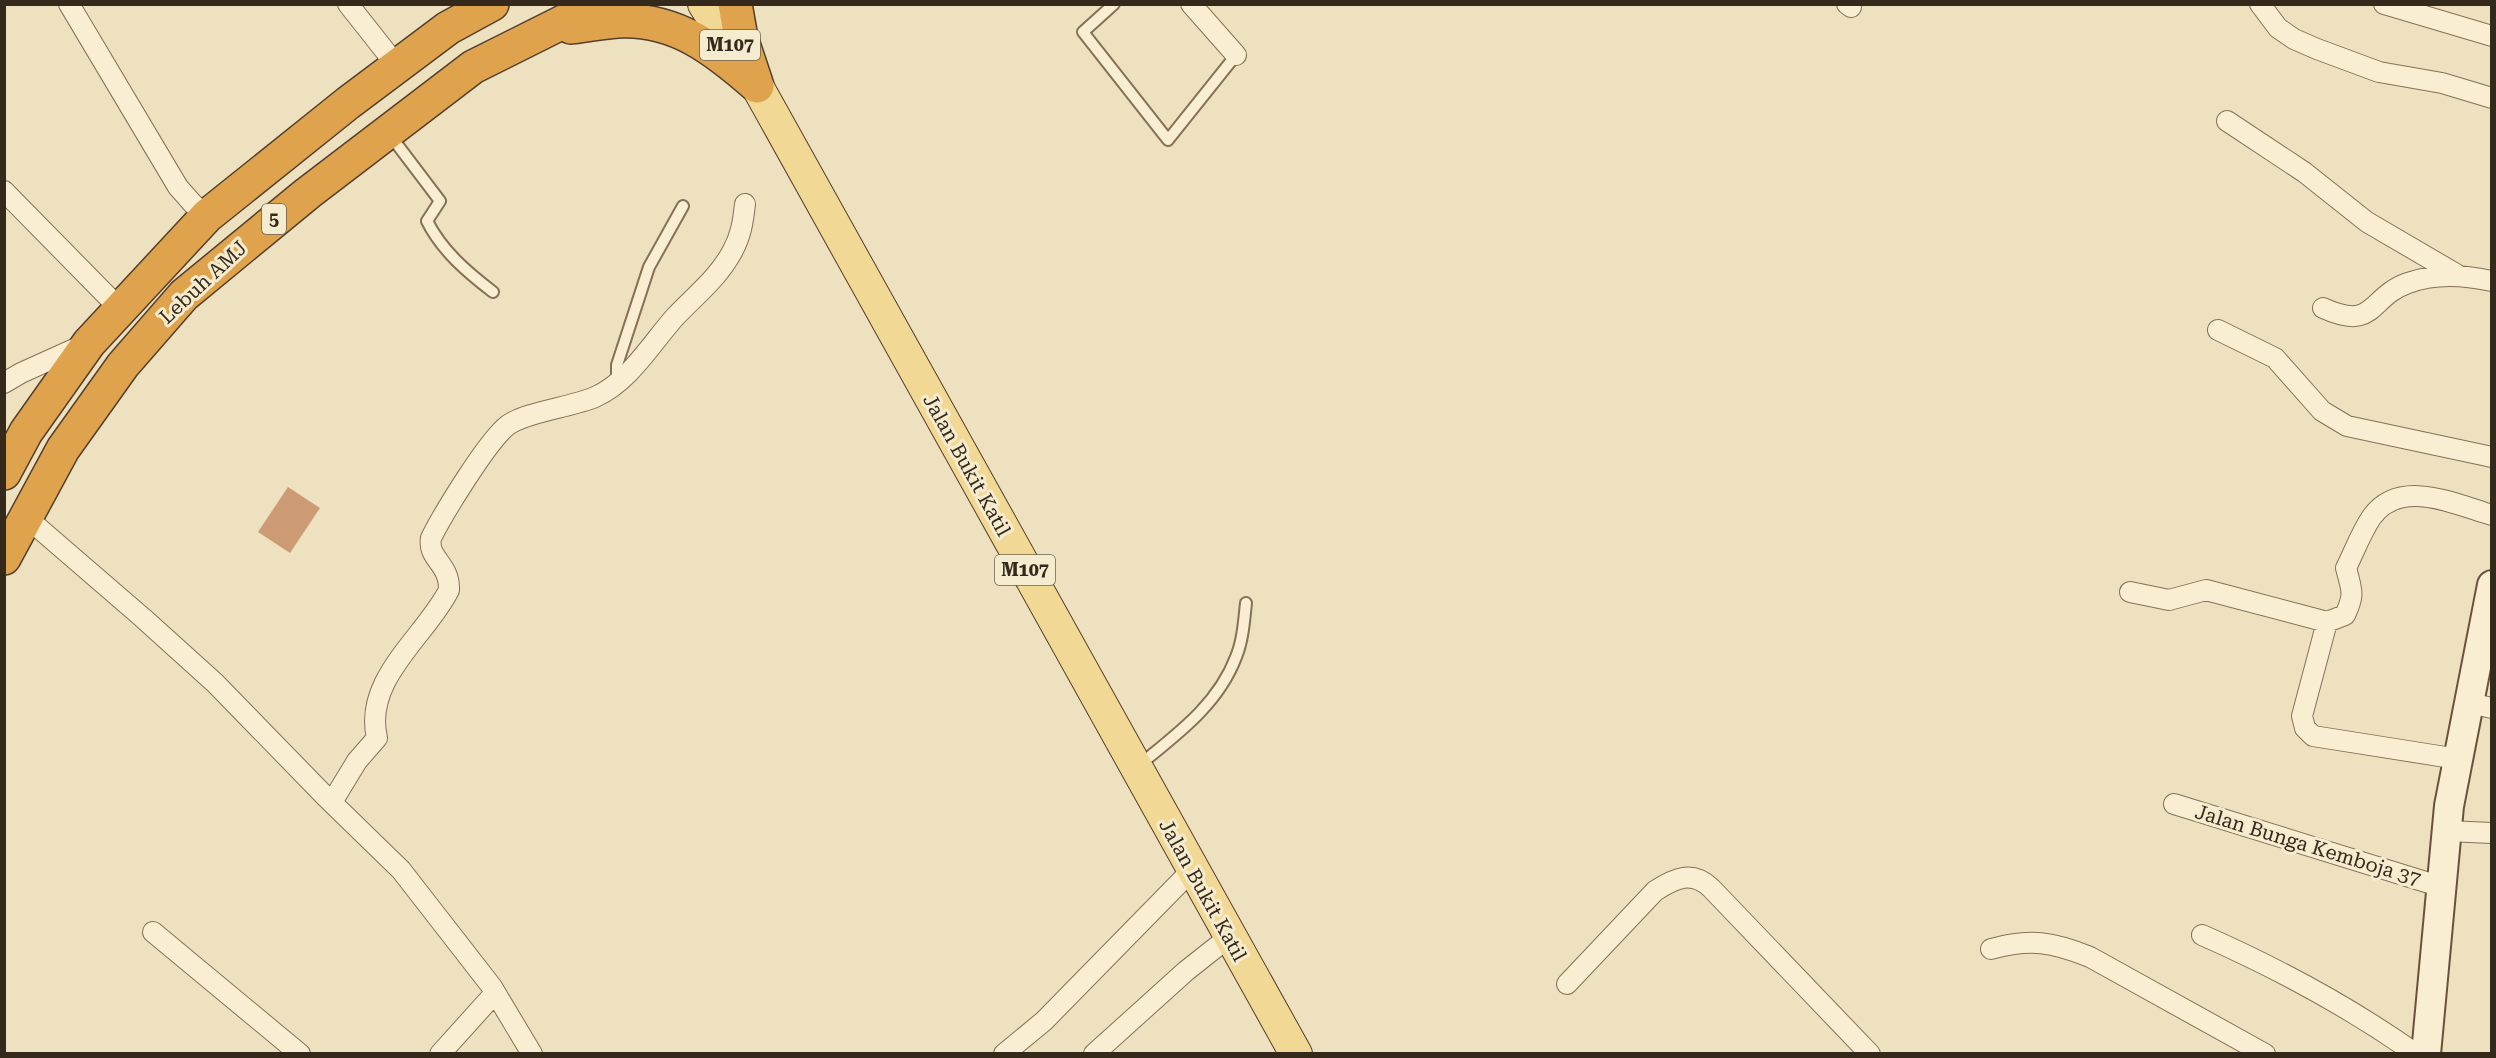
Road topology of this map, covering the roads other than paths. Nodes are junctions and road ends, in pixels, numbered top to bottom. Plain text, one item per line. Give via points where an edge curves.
1 (69, 4) edge
2 (348, 4) edge
3 (492, 4) edge
4 (599, 4) edge
5 (704, 4) edge
6 (735, 4) edge
7 (1114, 4) edge
8 (1191, 4) edge
9 (2260, 4) edge
10 (2384, 4) edge
11 (553, 29) junction
12 (2492, 36) edge
13 (1236, 55) joint
14 (397, 66) junction
15 (757, 86) junction
16 (2492, 98) edge
17 (2226, 122) dead end
18 (388, 132) junction
19 (4, 191) edge
20 (745, 204) dead end
21 (683, 206) dead end
22 (207, 216) junction
23 (2456, 274) junction
24 (2492, 281) edge
25 (493, 292) dead end
26 (2323, 308) dead end
27 (120, 309) junction
28 (2218, 330) dead end
29 (88, 343) junction
30 (4, 383) edge
31 (617, 383) junction
32 (2492, 457) edge
33 (4, 473) edge
34 (2492, 515) edge
35 (26, 517) junction
36 (4, 558) edge
37 (2492, 585) edge
38 (2130, 592) dead end
39 (1246, 603) dead end
40 (2328, 622) junction
41 (2480, 705) edge
42 (2458, 759) junction
43 (1135, 768) junction
44 (332, 802) junction
45 (2174, 804) dead end
46 (2447, 831) junction
47 (2492, 833) edge
48 (1192, 870) junction
49 (2442, 887) junction
50 (153, 933) dead end
51 (2202, 935) dead end
52 (1229, 937) junction
53 (1991, 949) dead end
54 (1567, 984) dead end
55 (495, 993) junction
56 (300, 1053) edge
57 (440, 1053) edge
58 (532, 1053) edge
59 (1004, 1053) edge
60 (1094, 1053) edge
61 (1296, 1053) edge
62 (1870, 1053) edge
63 (2265, 1053) edge
64 (2416, 1053) edge
65 (2426, 1053) edge

1 - 22 street via 178,187
2 - 14 street
3 - 14 highway, Lebuh AMJ / 5 via 448,28
4 - 11 highway, Lebuh AMJ / 5
5 - 15 main road, Jalan Bukit Katil / M107
6 - 15 highway via 741,38
7 - 13 lane via 1083,32 1168,140
8 - 13 street
9 - 16 street via 2278,28 2317,49 2379,72 2442,83
10 - 12 street
11 - 15 highway via 619,21 669,28 696,38
11 - 18 highway, Lebuh AMJ / 5 via 473,67
14 - 22 highway, Lebuh AMJ / 5
15 - 43 main road, Jalan Bukit Katil / M107
17 - 23 street via 2304,172 2367,222
18 - 25 lane via 440,201 427,221 432,231 461,267
18 - 35 highway, Lebuh AMJ / 5 via 264,227 184,295 123,365 70,439
19 - 27 street
20 - 31 street via 743,229 713,280
21 - 31 lane via 649,267 616,365
22 - 27 highway, Lebuh AMJ / 5
23 - 24 street
23 - 26 street via 2392,290 2359,317 2346,317
27 - 29 highway, Lebuh AMJ / 5
28 - 32 street via 2275,358 2322,411 2347,426
29 - 30 street
29 - 33 highway, Lebuh AMJ / 5 via 26,432
31 - 44 street via 595,397 509,424 480,460 431,538 432,551 448,575 449,590 390,670 374,724 377,738 357,761
34 - 40 street via 2434,498 2402,495 2381,507 2371,518 2346,568 2353,596 2345,615
35 - 36 highway, Lebuh AMJ / 5
35 - 44 street via 215,683
37 - 41 street
38 - 40 street via 2169,600 2206,590
39 - 43 lane via 1237,657 1226,679 1189,723
40 - 42 street via 2302,716 2305,728 2313,736
41 - 42 street
42 - 46 street
43 - 48 main road, Jalan Bukit Katil / M107
44 - 55 street via 401,870
45 - 49 street, Jalan Bunga Kemboja 37
46 - 47 street
46 - 49 street
48 - 52 main road, Jalan Bukit Katil / M107
48 - 59 street via 1044,1021
49 - 65 street
50 - 56 street
51 - 64 street via 2295,978
52 - 60 street
52 - 61 main road, Jalan Bukit Katil / M107
53 - 63 street via 2016,942 2040,943 2082,954
54 - 62 street via 1655,891 1670,881 1692,876 1711,888
55 - 57 street
55 - 58 street

